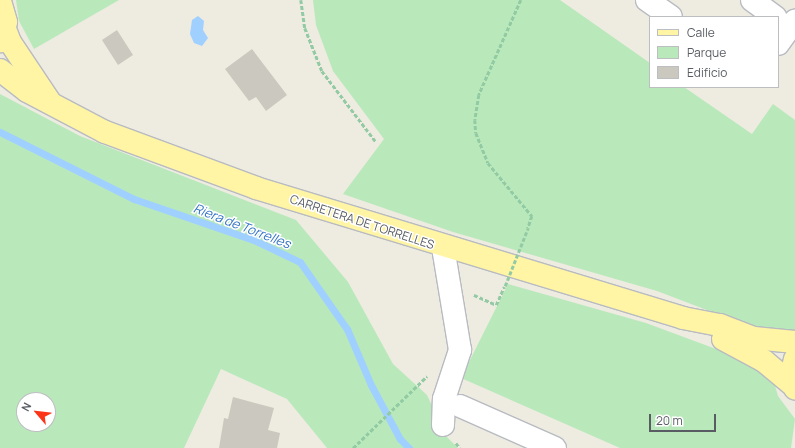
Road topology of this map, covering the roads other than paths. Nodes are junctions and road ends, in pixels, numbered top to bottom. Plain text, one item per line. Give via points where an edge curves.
1 (647, 0) edge
2 (752, 0) edge
3 (0, 1) edge
4 (670, 16) edge
5 (771, 16) edge
6 (3, 36) edge
7 (0, 70) edge
8 (50, 102) junction
9 (443, 247) junction
10 (683, 318) junction
11 (795, 342) edge
12 (795, 359) edge
13 (794, 386) edge
14 (460, 406) dead end
15 (443, 425) dead end
16 (555, 448) edge

1 - 4 street
2 - 5 street
3 - 6 main road, CARRETERA DE TORRELLES
6 - 8 main road, CARRETERA DE TORRELLES via 10,42
7 - 8 main road, CARRETERA DE TORRELLES via 28,91
8 - 9 main road, CARRETERA DE TORRELLES via 105,132 190,165
9 - 10 main road, CARRETERA DE TORRELLES
9 - 15 street via 460,350 444,399
10 - 11 main road, CARRETERA DE TORRELLES via 720,325 754,338
10 - 13 main road, CARRETERA DE TORRELLES via 764,361
12 - 13 main road, CARRETERA DE TORRELLES
14 - 16 street

